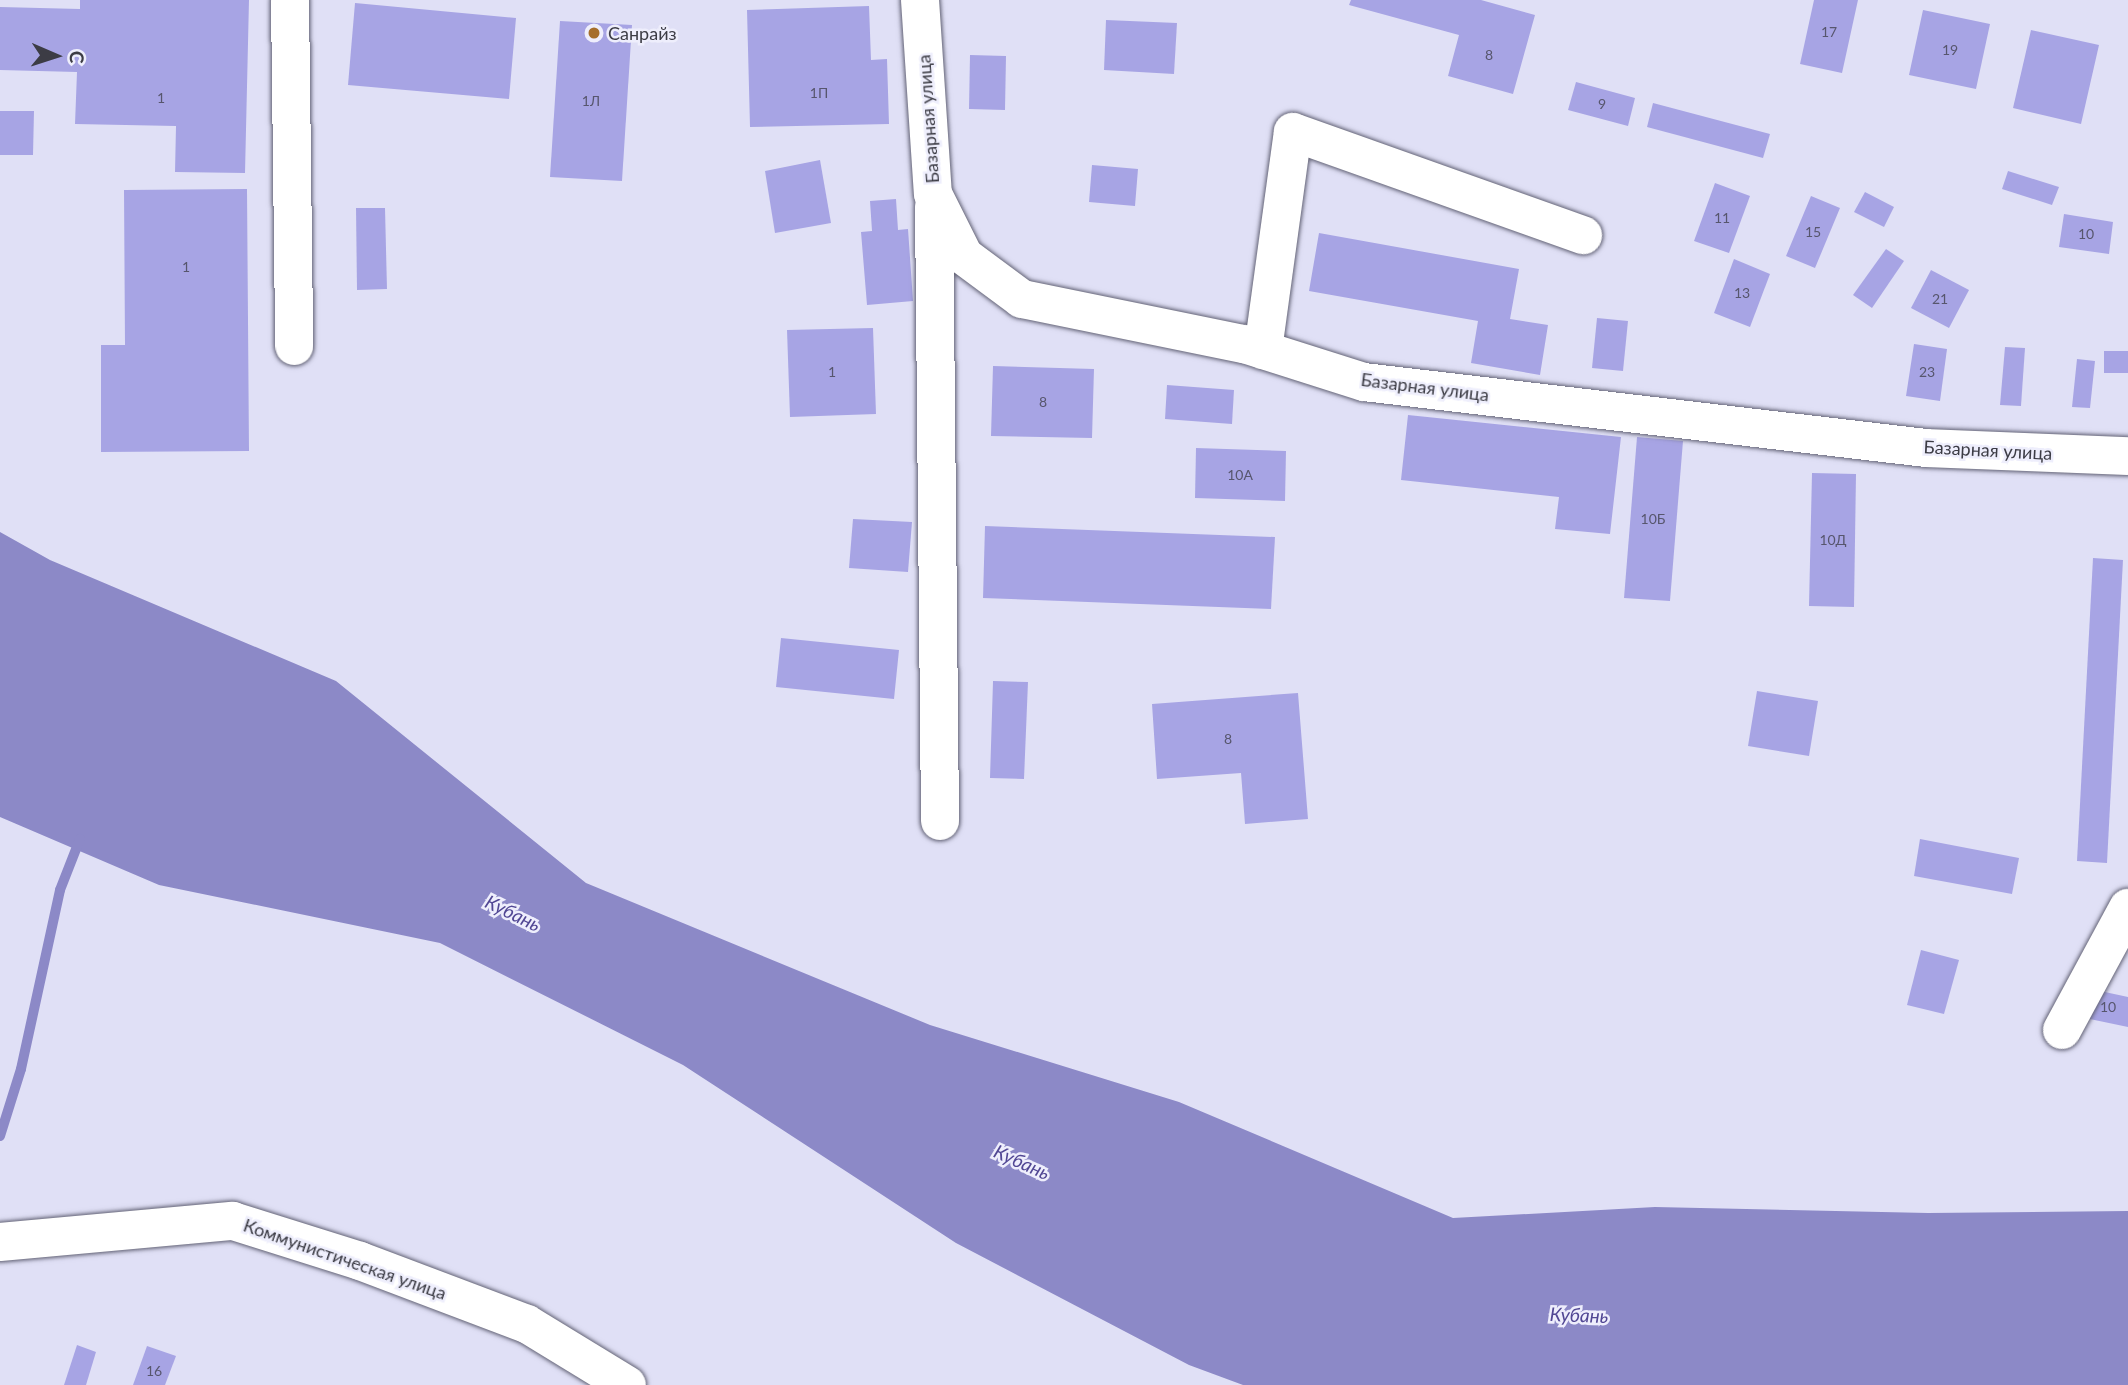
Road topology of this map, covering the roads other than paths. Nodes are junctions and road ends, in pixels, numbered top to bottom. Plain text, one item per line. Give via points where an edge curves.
1 (290, 0) edge
2 (920, 0) edge
3 (933, 194) junction
4 (1583, 235) dead end
5 (294, 346) dead end
6 (1263, 350) junction
7 (2128, 456) edge
8 (940, 821) dead end
9 (2128, 908) edge
10 (2062, 1030) dead end
11 (0, 1242) edge
12 (627, 1385) edge

1 - 5 street
2 - 3 street, Базарная улица
3 - 6 street, Базарная улица via 964,256 1022,299
3 - 8 street
4 - 6 street via 1293,132
6 - 7 street, Базарная улица via 1364,382 1926,448
9 - 10 street
11 - 12 street, Коммунистическая улица via 233,1220 360,1261 527,1325

